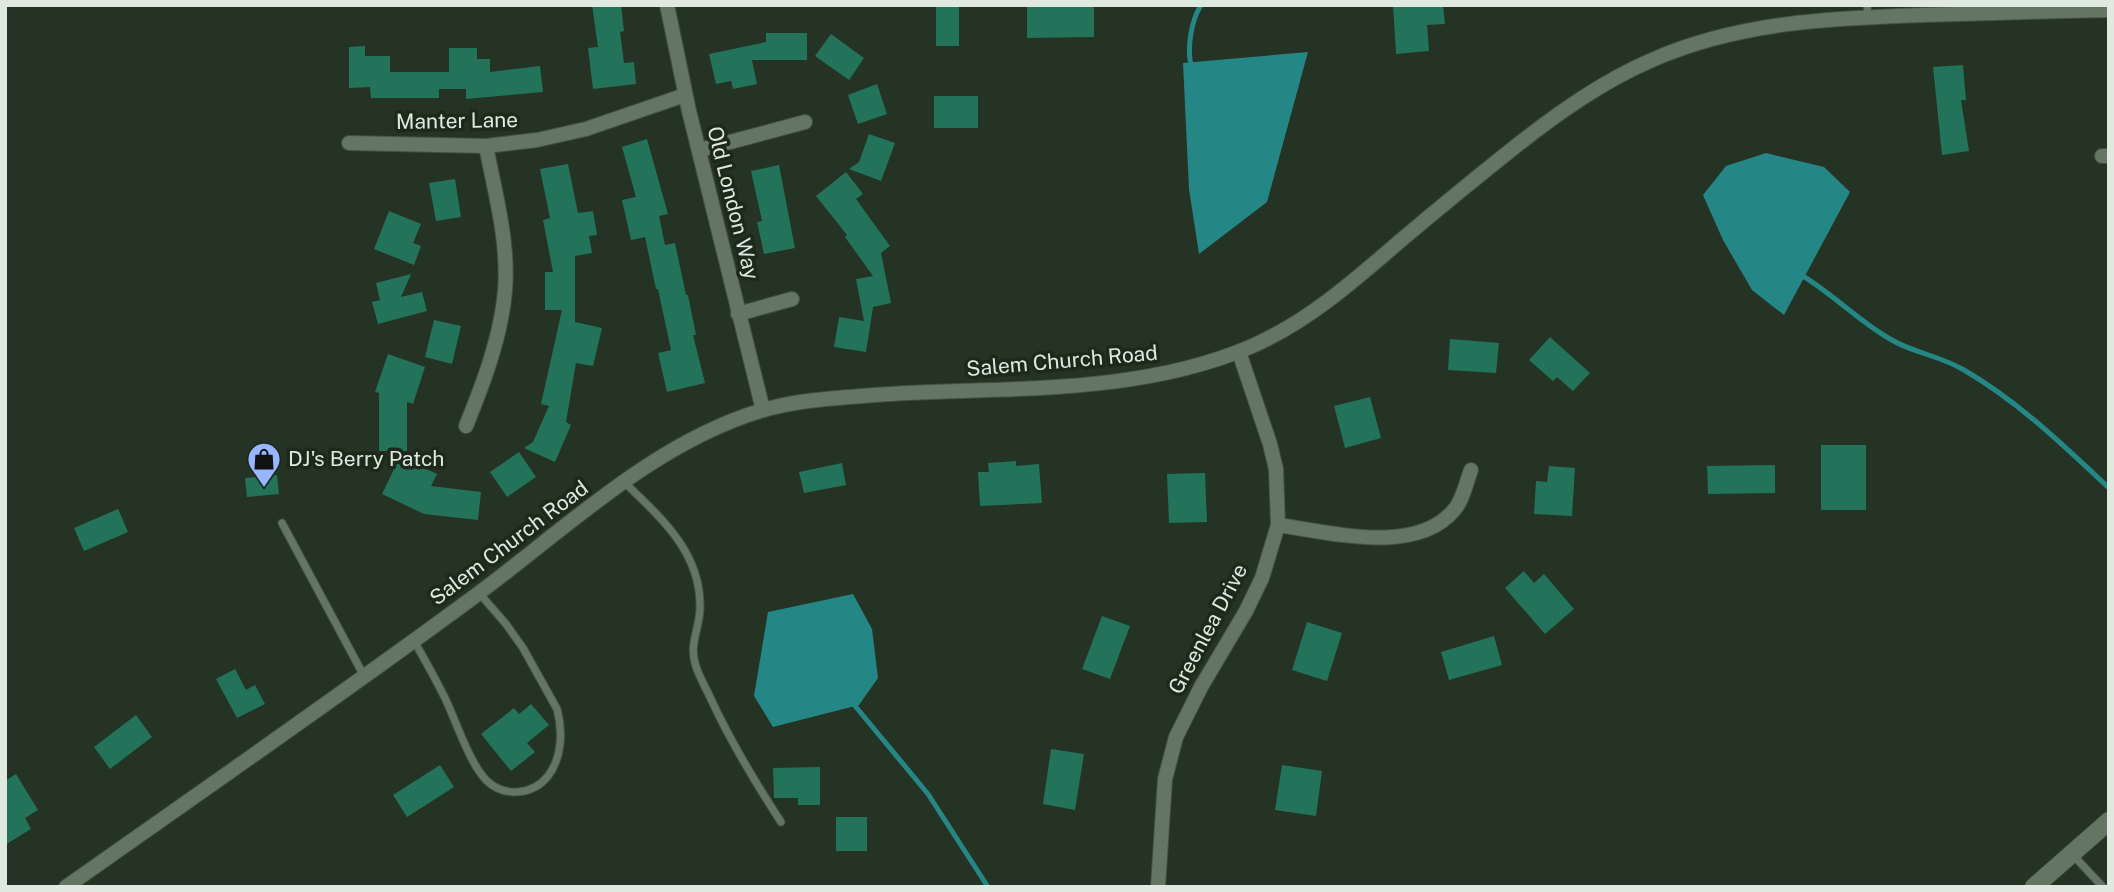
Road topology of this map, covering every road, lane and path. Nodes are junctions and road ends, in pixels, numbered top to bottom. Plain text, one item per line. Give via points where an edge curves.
1 (667, 5) edge
2 (2016, 8) edge
3 (2109, 10) edge
4 (1868, 11) edge
5 (685, 95) junction
6 (805, 122) dead end
7 (349, 143) dead end
8 (486, 146) junction
9 (700, 150) junction
10 (792, 299) dead end
11 (738, 314) junction
12 (1239, 352) junction
13 (763, 410) junction
14 (466, 426) dead end
15 (1471, 470) dead end
16 (624, 482) junction
17 (282, 523) dead end
18 (1278, 525) junction
19 (479, 593) junction
20 (414, 641) junction
21 (364, 677) junction
22 (2109, 821) edge
23 (781, 822) dead end
24 (2071, 854) junction
25 (66, 887) edge
26 (1158, 887) edge
27 (2034, 887) edge
28 (2103, 887) edge

1 - 5 street, Old London Way
2 - 3 street, Salem Church Road
2 - 4 street, Salem Church Road
4 - 12 street, Salem Church Road via 1720,36 1618,77 1521,142 1306,316
5 - 8 street, Manter Lane via 586,128
5 - 9 street, Old London Way
6 - 9 street
7 - 8 street, Manter Lane
8 - 14 street via 504,242 505,291 495,342
9 - 11 street, Old London Way
10 - 11 street
11 - 13 street, Old London Way
12 - 13 street, Salem Church Road via 1179,371 1121,381 820,400
12 - 18 street, Greenlea Drive via 1276,469
13 - 16 street, Salem Church Road via 692,440
15 - 18 street via 1457,508 1442,524 1410,535 1368,538
16 - 19 street, Salem Church Road
16 - 23 lane via 668,524 682,546 697,579 701,607 694,662 755,783
17 - 21 lane
18 - 26 street, Greenlea Drive via 1262,578 1173,745 1165,779
19 - 20 street, Salem Church Road
19 - 20 lane via 523,648 557,709 560,746 554,769 542,784 516,792 487,780
20 - 21 street, Salem Church Road
21 - 25 street, Salem Church Road
22 - 24 main road
24 - 27 main road
24 - 28 lane

